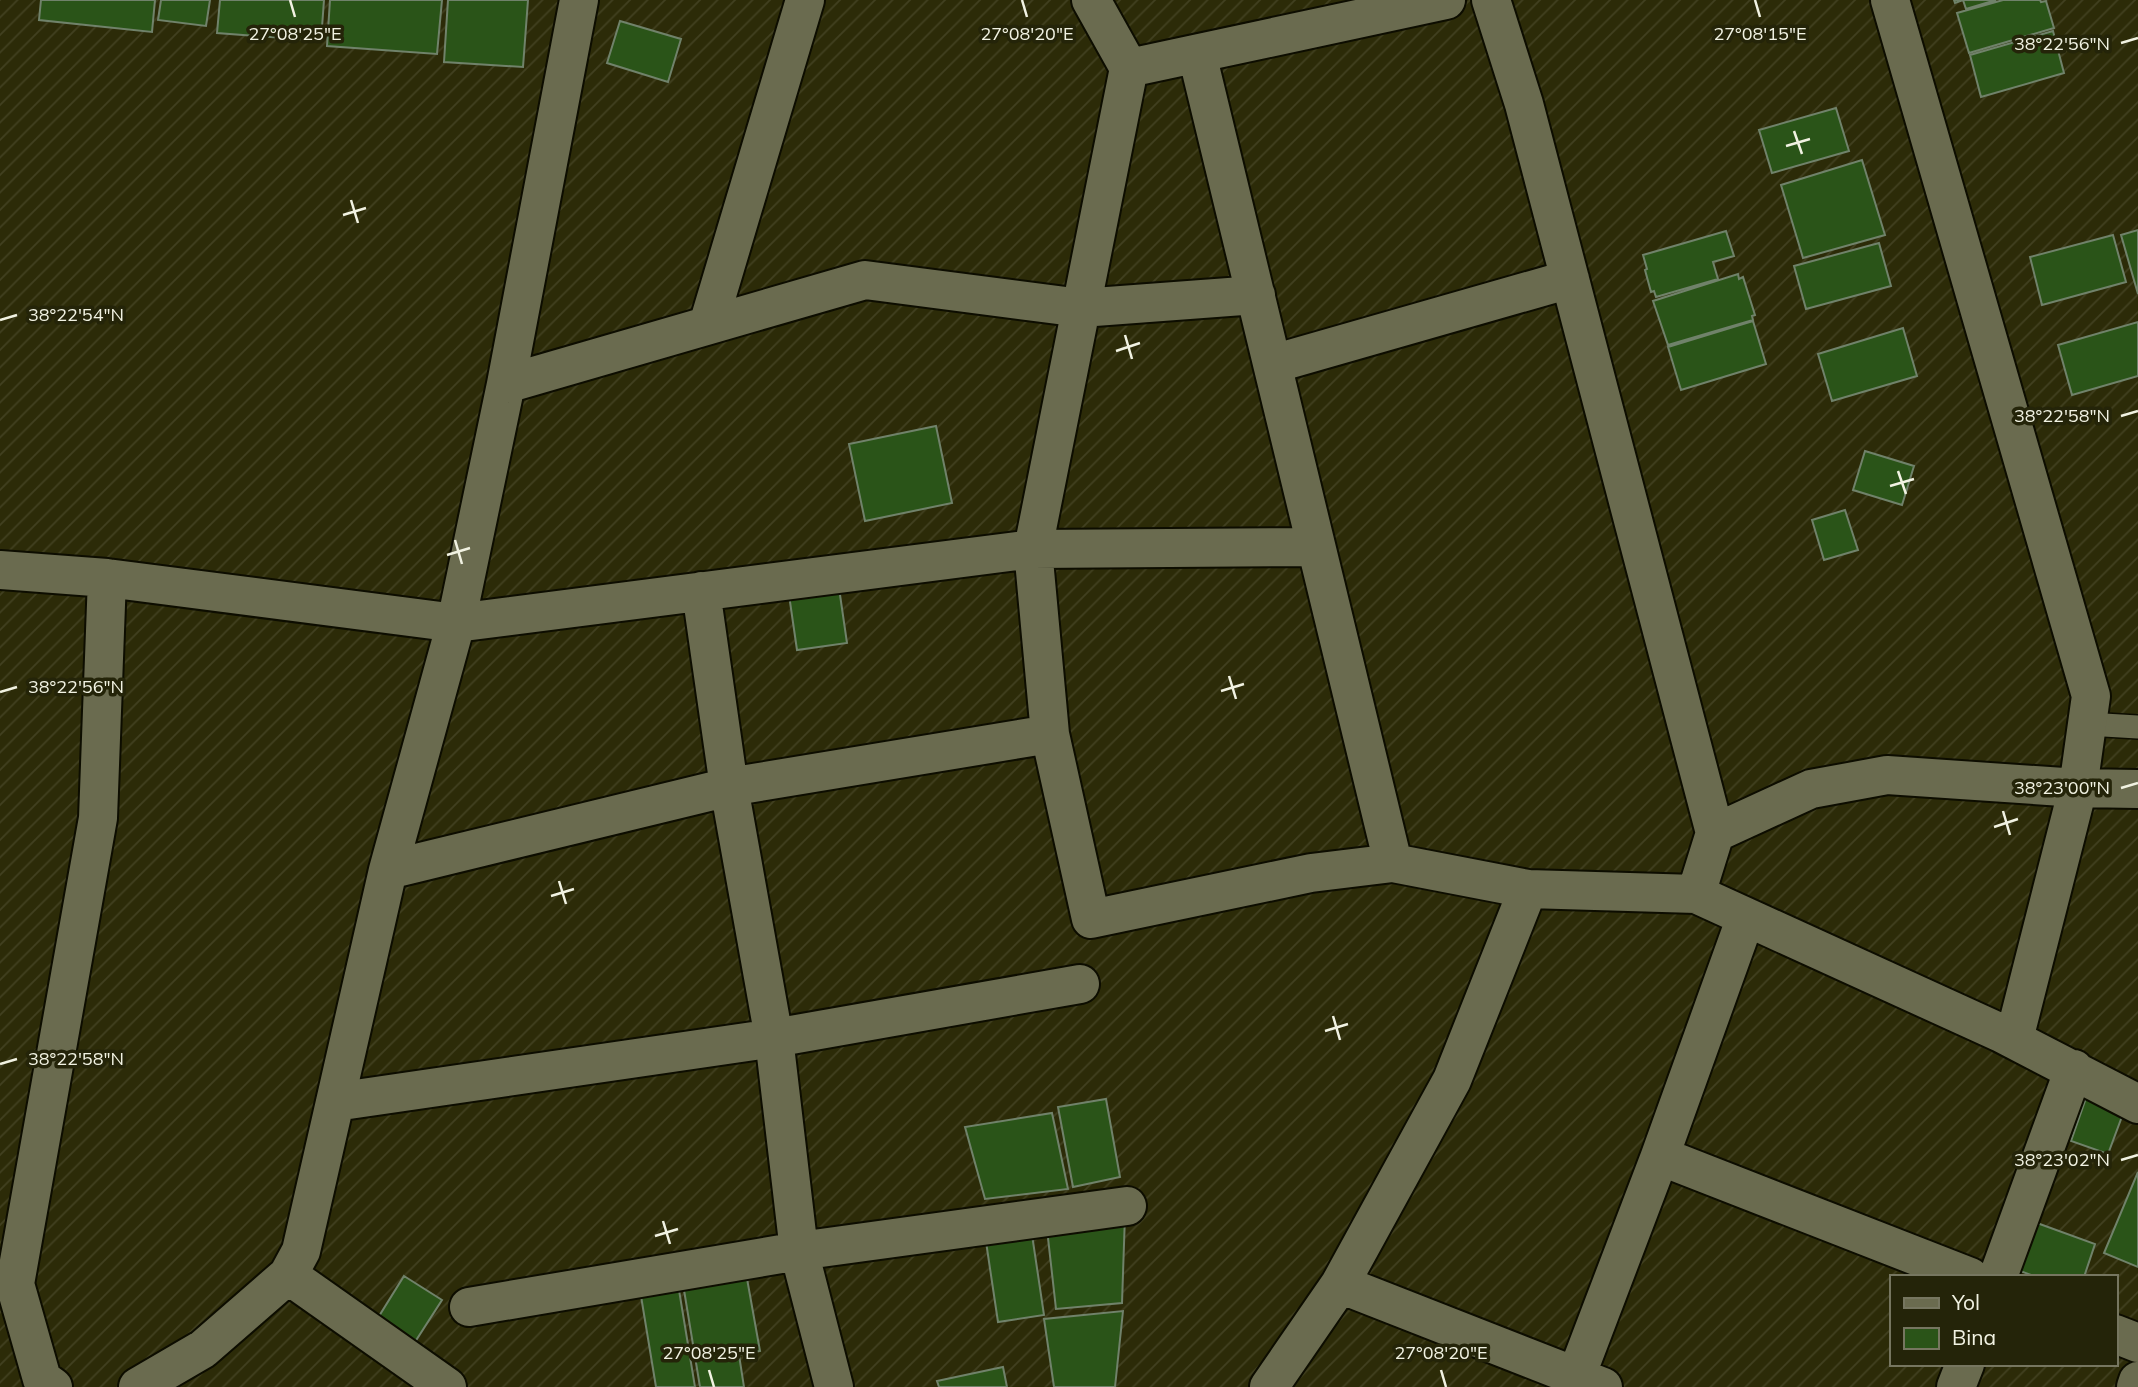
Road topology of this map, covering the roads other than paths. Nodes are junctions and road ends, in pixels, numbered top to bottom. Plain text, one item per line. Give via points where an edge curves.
1 (579, 0) edge
2 (805, 0) edge
3 (1091, 0) edge
4 (1446, 0) edge
5 (1491, 0) edge
6 (1890, 0) edge
7 (1197, 54) junction
8 (1129, 68) junction
9 (1570, 279) junction
10 (1256, 295) junction
11 (1081, 308) junction
12 (708, 325) junction
13 (1273, 364) junction
14 (506, 384) junction
15 (1316, 547) junction
16 (1033, 550) junction
17 (0, 570) edge
18 (107, 578) junction
19 (701, 591) junction
20 (456, 623) junction
21 (2087, 724) junction
22 (2138, 727) edge
23 (1050, 734) junction
24 (729, 787) junction
25 (2078, 788) junction
26 (2138, 789) edge
27 (1715, 834) junction
28 (1393, 863) junction
29 (388, 870) junction
30 (1528, 890) junction
31 (1696, 894) junction
32 (1746, 917) junction
33 (1080, 984) dead end
34 (774, 1038) junction
35 (2014, 1040) junction
36 (2074, 1069) junction
37 (335, 1102) junction
38 (2138, 1104) edge
39 (1660, 1156) junction
40 (1127, 1206) dead end
41 (800, 1251) junction
42 (288, 1275) junction
43 (1965, 1275) edge
44 (1999, 1275) edge
45 (1340, 1284) junction
46 (469, 1307) dead end
47 (2117, 1335) edge
48 (2138, 1343) edge
49 (1964, 1366) edge
50 (2138, 1381) edge
51 (1584, 1383) edge
52 (53, 1387) edge
53 (138, 1387) edge
54 (447, 1387) edge
55 (834, 1387) edge
56 (1269, 1387) edge
57 (1956, 1387) edge
58 (2136, 1387) edge

1 - 14 street
2 - 12 street
3 - 8 street
4 - 7 street
5 - 9 street
6 - 21 street via 2091,696
7 - 8 street
7 - 10 street
8 - 11 street
9 - 13 street
9 - 27 street
10 - 11 street
10 - 13 street
11 - 12 street via 866,280
11 - 16 street
12 - 14 street
13 - 15 street
14 - 20 street
15 - 16 street
15 - 28 street
16 - 19 street
16 - 23 street
17 - 18 street
18 - 20 street
18 - 52 street via 98,818 15,1284 42,1379
19 - 20 street
19 - 24 street
20 - 29 street
21 - 22 lane
21 - 25 street
23 - 24 street
23 - 28 street via 1091,919 1311,873
24 - 29 street
24 - 34 street
25 - 26 street
25 - 27 street via 1887,775 1811,789
25 - 35 street
27 - 31 street
28 - 30 street
29 - 37 street
30 - 31 street
30 - 45 street via 1452,1080
31 - 32 street
32 - 35 street
32 - 39 street
33 - 34 street
34 - 37 street
34 - 41 street
35 - 36 street
36 - 38 street
36 - 44 street
37 - 42 street via 301,1251
39 - 43 street
39 - 51 street
40 - 41 street
41 - 46 street
41 - 55 street
42 - 53 street via 203,1349
42 - 54 street
45 - 51 street
45 - 56 street
47 - 48 street
49 - 57 street
50 - 58 street

